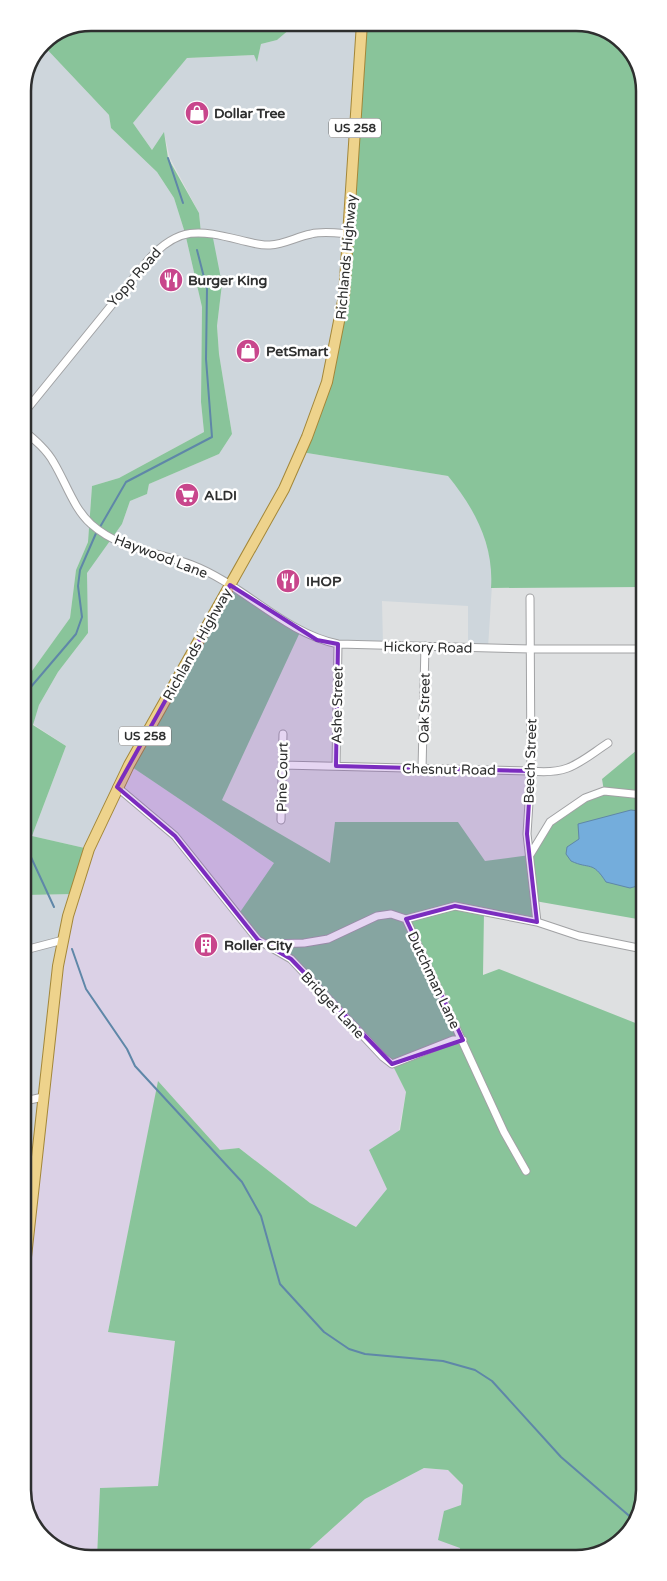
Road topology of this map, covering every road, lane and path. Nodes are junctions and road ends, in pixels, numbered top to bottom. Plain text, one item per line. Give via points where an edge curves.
1 (362, 31) edge
2 (349, 234) junction
3 (31, 404) edge
4 (31, 437) edge
5 (230, 585) junction
6 (530, 598) dead end
7 (338, 644) junction
8 (425, 646) junction
9 (531, 649) junction
10 (636, 649) edge
11 (283, 734) dead end
12 (608, 743) dead end
13 (282, 765) junction
14 (336, 766) junction
15 (422, 769) junction
16 (531, 771) junction
17 (117, 787) junction
18 (636, 794) edge
19 (281, 820) dead end
20 (530, 855) junction
21 (406, 919) junction
22 (537, 922) junction
23 (63, 940) junction
24 (267, 944) junction
25 (31, 948) edge
26 (636, 948) edge
27 (463, 1040) junction
28 (43, 1097) junction
29 (31, 1100) edge
30 (37, 1159) junction
31 (31, 1160) edge
32 (526, 1171) dead end
33 (31, 1217) edge

1 - 2 main road, Richlands Highway / US 258
2 - 3 street, Yopp Road via 311,234 284,244 268,245 212,234 174,236 149,259
2 - 5 main road, Richlands Highway / US 258 via 340,326 318,410 284,489
4 - 5 street, Haywood Lane via 50,457 90,523 121,544 193,566
5 - 7 street, Hickory Road via 317,640
5 - 17 main road, Richlands Highway / US 258
6 - 9 street, Beech Street
7 - 8 street, Hickory Road
7 - 14 street, Ashe Street
8 - 9 street, Hickory Road
8 - 15 street, Oak Street
9 - 10 street, Hickory Road
9 - 16 street, Beech Street
11 - 13 street, Pine Court
12 - 16 street, Chesnut Road via 572,767 552,773
13 - 14 street, Chesnut Road
13 - 19 street, Pine Court
14 - 15 street, Chesnut Road
15 - 16 street, Chesnut Road
16 - 20 street, Beech Street via 527,834
17 - 23 main road, Richlands Highway / US 258 via 89,849
17 - 24 street, Bridget Lane via 175,836 258,940
18 - 20 street via 604,791 585,798 550,822
20 - 22 street, Beech Street
21 - 22 street via 455,906
21 - 24 street, Dutchman Lane via 391,914 377,916 328,939
21 - 27 street, Dutchman Lane
22 - 26 street via 579,936
23 - 25 street
23 - 28 main road, Richlands Highway / US 258
24 - 27 street, Bridget Lane via 291,959 392,1064 453,1040
27 - 32 street, Dutchman Lane via 504,1132
28 - 29 street
28 - 30 main road, Richlands Highway / US 258
30 - 31 street
30 - 33 main road, Richlands Highway / US 258

